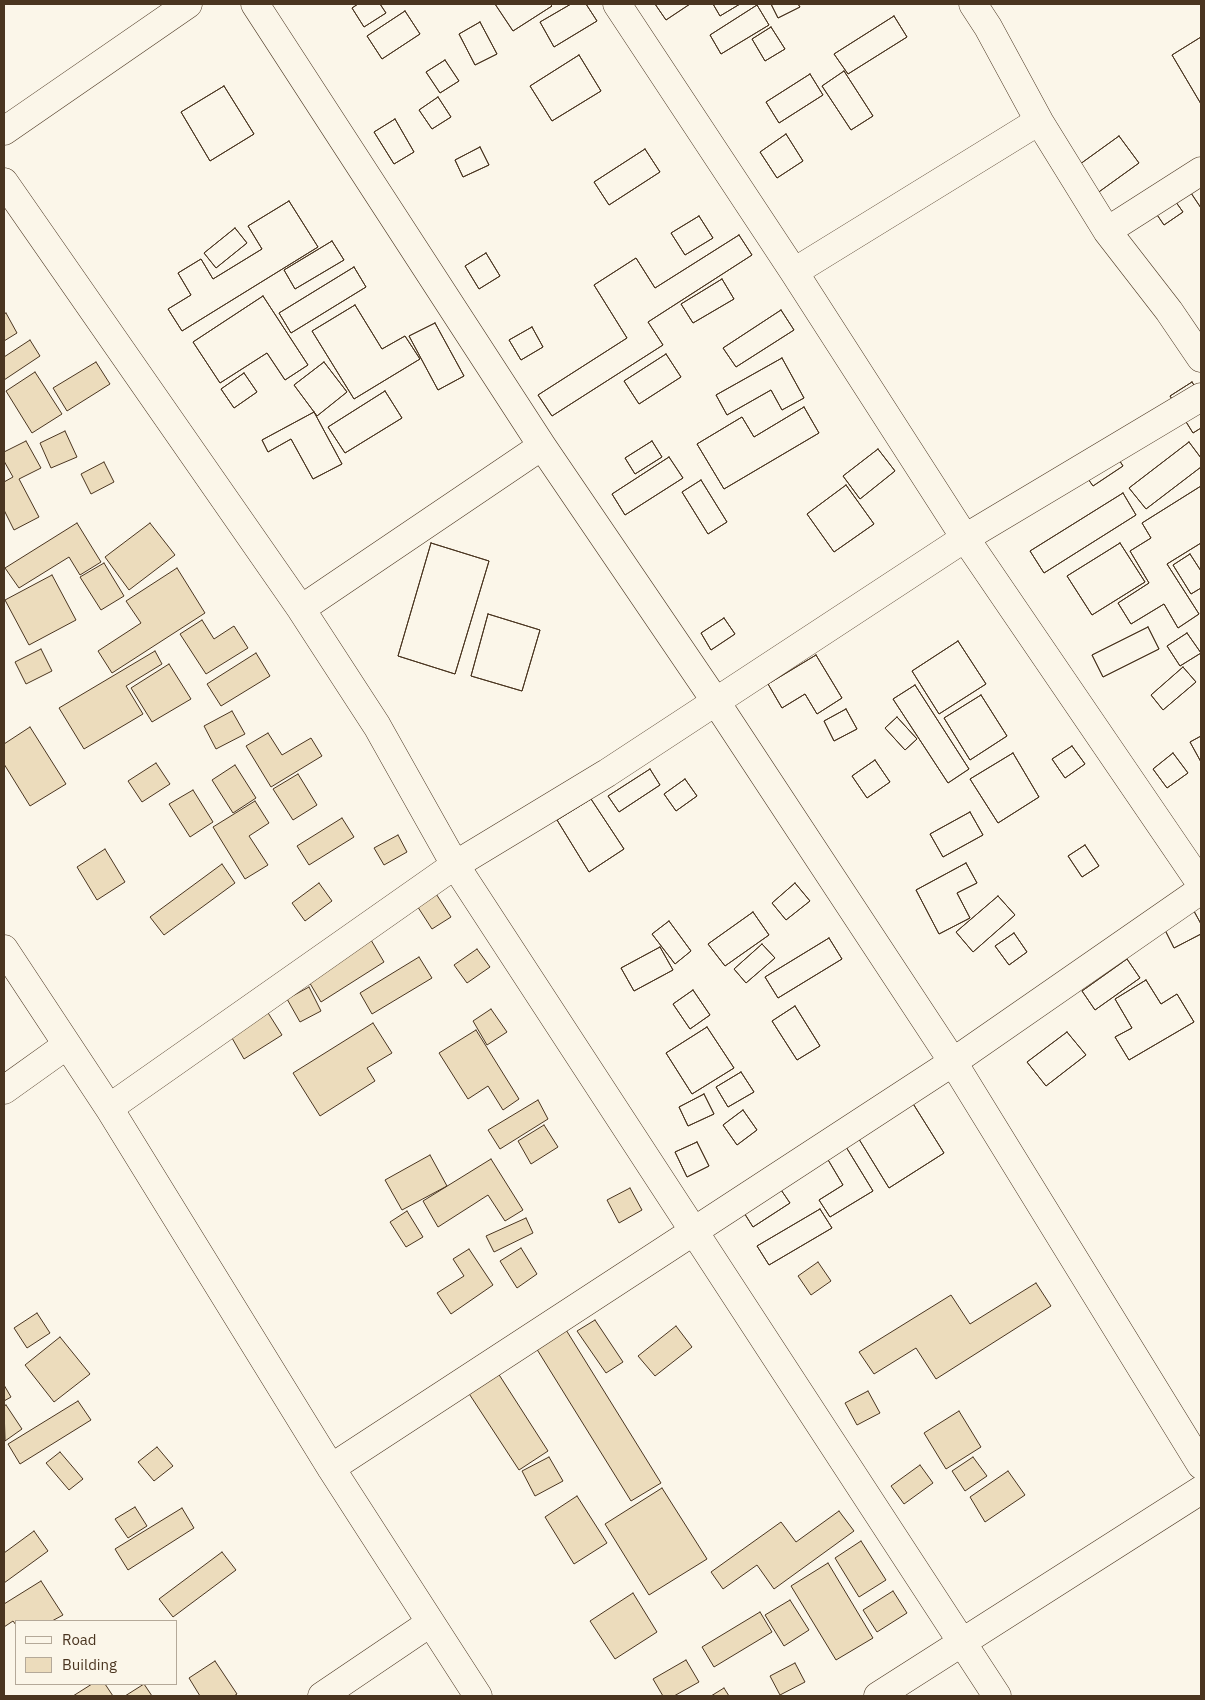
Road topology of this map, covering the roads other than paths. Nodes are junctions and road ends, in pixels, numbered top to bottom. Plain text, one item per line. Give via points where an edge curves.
1 (188, 4) edge
2 (255, 4) edge
3 (617, 4) edge
4 (973, 4) edge
5 (1039, 120) junction
6 (4, 131) edge
7 (1201, 171) edge
8 (4, 182) edge
9 (1108, 231) junction
10 (794, 272) junction
11 (1201, 358) edge
12 (1201, 397) edge
13 (542, 446) junction
14 (965, 538) junction
15 (301, 608) junction
16 (716, 702) junction
17 (455, 865) junction
18 (1201, 884) edge
19 (1201, 890) edge
20 (4, 949) edge
21 (67, 1045) junction
22 (953, 1062) junction
23 (4, 1090) edge
24 (109, 1108) junction
25 (694, 1230) junction
26 (1201, 1465) edge
27 (331, 1468) junction
28 (1201, 1490) edge
29 (430, 1623) junction
30 (962, 1643) junction
31 (322, 1696) edge
32 (478, 1696) edge
33 (878, 1696) edge
34 (997, 1696) edge

1 - 6 street
2 - 13 street
3 - 10 street
4 - 5 street
5 - 9 street
5 - 10 street
7 - 9 street
8 - 15 street
9 - 11 street
10 - 14 street
12 - 14 street
13 - 15 street
13 - 16 street
14 - 16 street
14 - 18 street
15 - 17 street via 377,726
16 - 17 street
16 - 22 street
17 - 24 street
17 - 25 street
19 - 22 street
20 - 21 street
21 - 23 street
21 - 24 street
22 - 25 street
22 - 26 street
24 - 27 street
25 - 27 street
25 - 30 street
27 - 29 street
28 - 30 street
29 - 31 street
29 - 32 street
30 - 33 street
30 - 34 street

